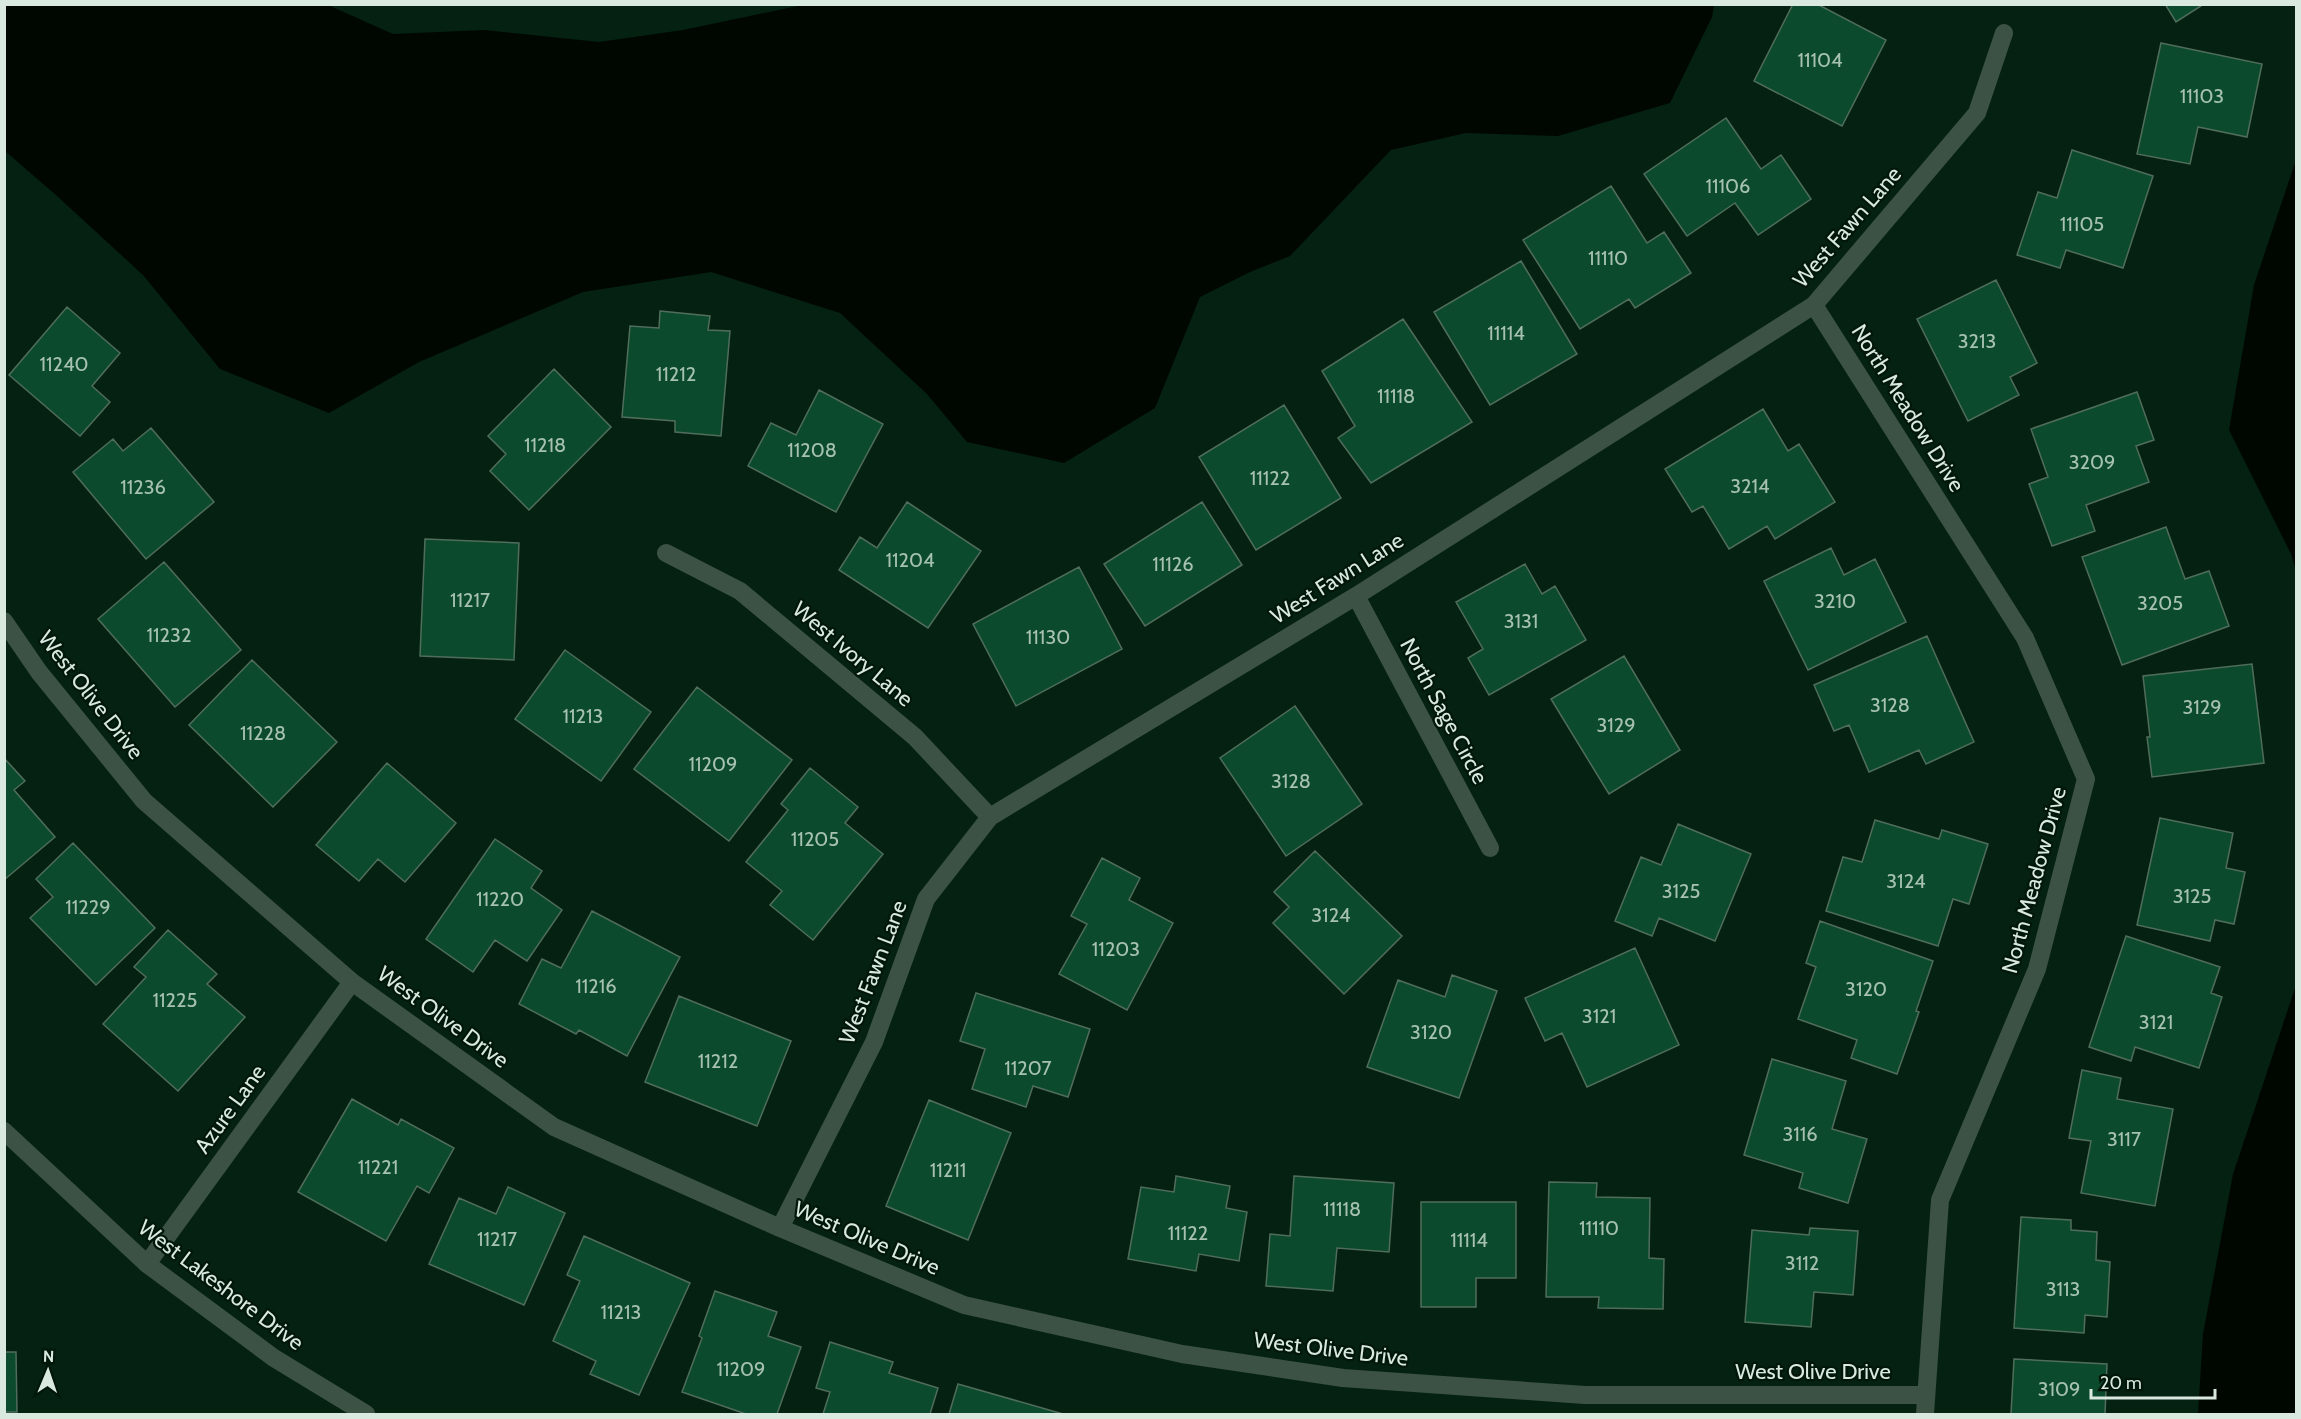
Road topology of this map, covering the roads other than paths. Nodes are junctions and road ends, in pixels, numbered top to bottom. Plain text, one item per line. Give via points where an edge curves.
1 (2004, 33) dead end
2 (1814, 304) junction
3 (666, 553) dead end
4 (1356, 596) junction
5 (4, 621) edge
6 (990, 817) junction
7 (1490, 848) dead end
8 (352, 982) junction
9 (4, 1131) edge
10 (780, 1228) junction
11 (147, 1264) junction
12 (1925, 1395) junction
13 (366, 1414) edge
14 (1925, 1414) edge

1 - 2 street, West Fawn Lane via 1977,113
2 - 4 street, West Fawn Lane
2 - 12 street, North Meadow Drive via 2025,638 2086,779 2037,969 1940,1200
3 - 6 street, West Ivory Lane via 740,591 915,737
4 - 6 street, West Fawn Lane
4 - 7 street, North Sage Circle
5 - 8 street, West Olive Drive via 39,672 144,801
6 - 10 street, West Fawn Lane via 926,899 874,1042
8 - 10 street, West Olive Drive via 554,1127
8 - 11 street, Azure Lane
9 - 11 street, West Lakeshore Drive
10 - 12 street, West Olive Drive via 964,1305 1182,1354 1320,1374 1585,1395
11 - 13 street, West Lakeshore Drive via 274,1358
12 - 14 street, North Meadow Drive

